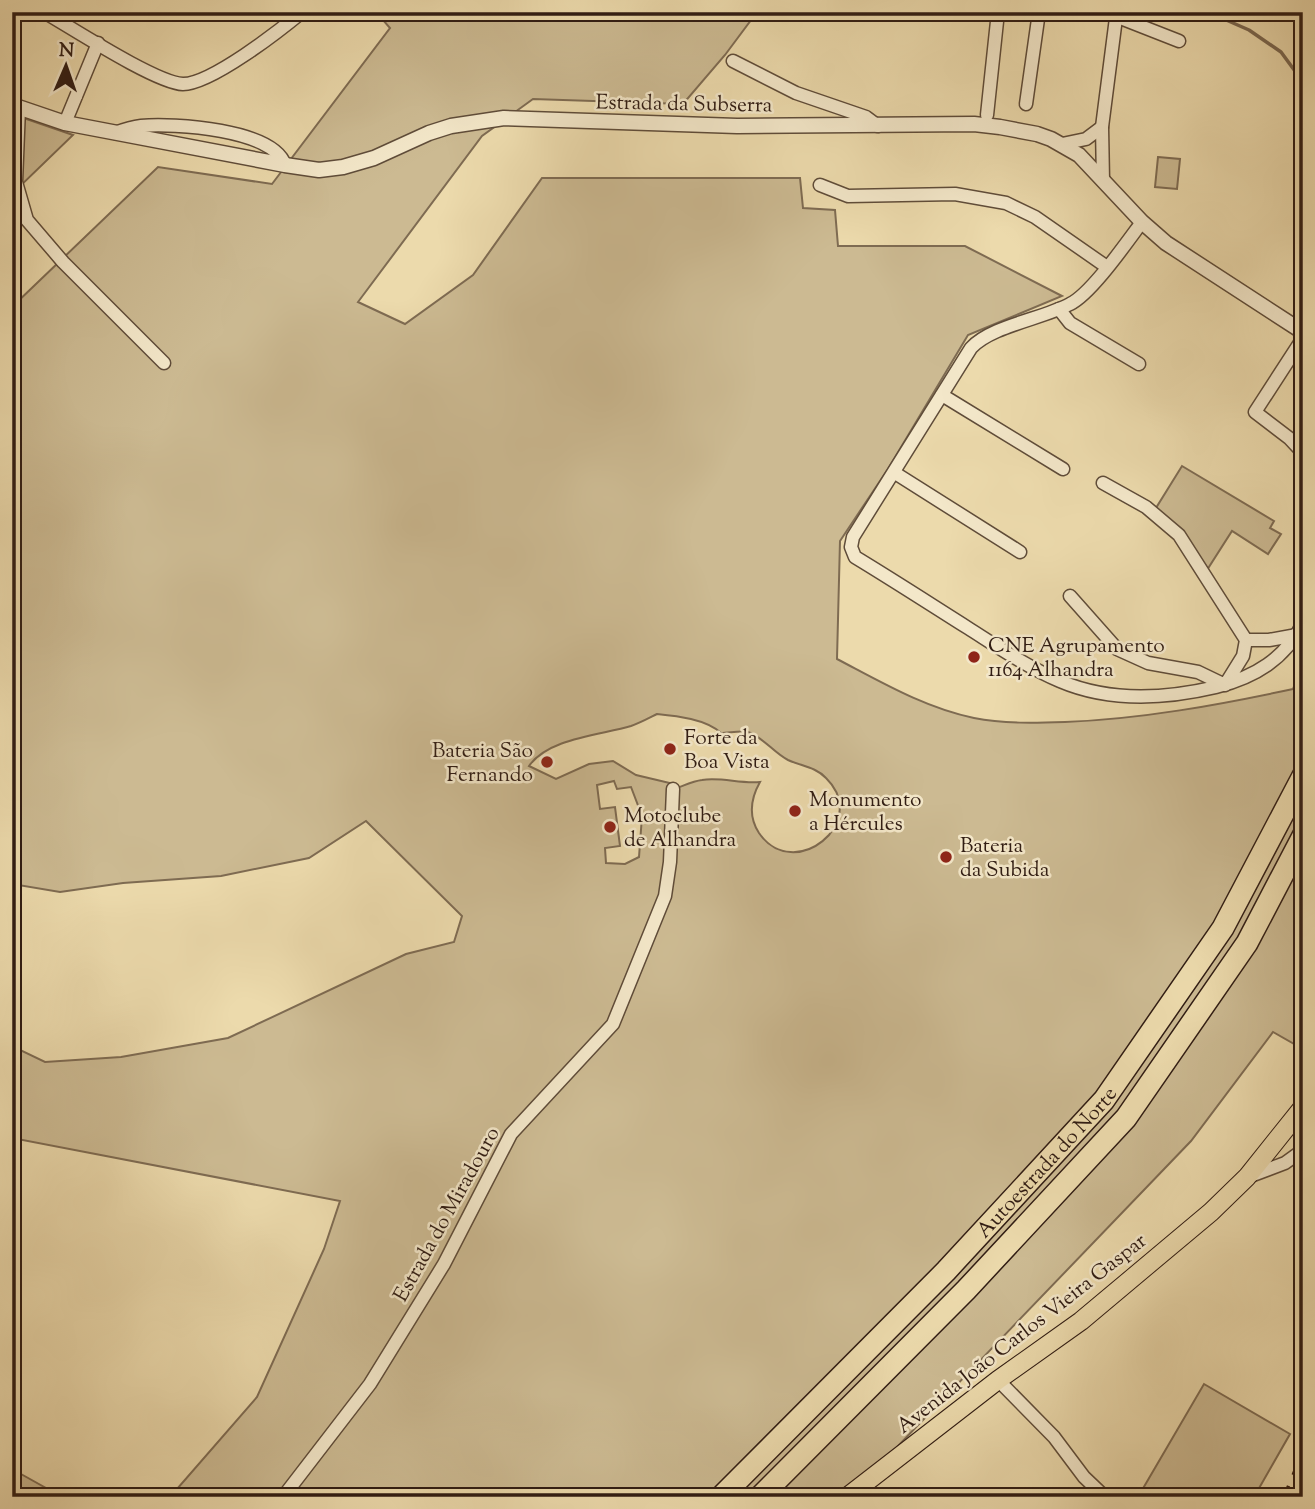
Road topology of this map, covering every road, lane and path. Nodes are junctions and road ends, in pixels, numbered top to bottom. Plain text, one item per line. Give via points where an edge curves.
1 (44, 12) edge
2 (302, 12) edge
3 (998, 12) edge
4 (1039, 12) edge
5 (1111, 15) edge
6 (1179, 41) dead end
7 (98, 43) junction
8 (733, 61) dead end
9 (1026, 104) dead end
10 (16, 106) edge
11 (988, 115) dead end
12 (65, 123) junction
13 (878, 126) junction
14 (1102, 127) junction
15 (114, 133) junction
16 (1062, 144) junction
17 (285, 166) junction
18 (1103, 181) junction
19 (820, 185) dead end
20 (1142, 222) junction
21 (1107, 267) junction
22 (1059, 309) junction
23 (1303, 332) edge
24 (1303, 338) edge
25 (164, 363) dead end
26 (1139, 364) dead end
27 (942, 395) junction
28 (1303, 453) edge
29 (1063, 469) dead end
30 (895, 473) junction
31 (1103, 483) dead end
32 (1020, 552) dead end
33 (1070, 596) dead end
34 (1303, 623) edge
35 (1297, 635) junction
36 (1246, 640) junction
37 (1225, 685) junction
38 (1303, 776) edge
39 (674, 789) dead end
40 (1303, 836) edge
41 (1303, 1107) edge
42 (1303, 1150) edge
43 (1247, 1177) junction
44 (998, 1380) junction
45 (282, 1497) edge
46 (720, 1497) edge
47 (760, 1497) edge
48 (848, 1497) edge
49 (1105, 1497) edge

1 - 7 street
2 - 7 street via 212,76 185,84 163,79
3 - 11 street
4 - 9 street
5 - 6 street
5 - 14 street
7 - 12 street
8 - 13 street
10 - 12 street, Estrada da Subserra
10 - 25 street via 16,182 27,220
12 - 15 street, Estrada da Subserra
13 - 16 street, Estrada da Subserra via 987,125 1037,134
13 - 17 street, Estrada da Subserra via 504,118 451,126 343,167
14 - 16 street via 1086,139
14 - 18 street
15 - 17 street, Estrada da Subserra
15 - 17 street via 144,126 193,126 243,135 281,156
16 - 18 street, Estrada da Subserra
18 - 20 street, Estrada da Subserra
19 - 21 street via 848,196 955,194 1006,203 1035,217
20 - 21 street
20 - 23 street, Estrada da Subserra via 1175,249
21 - 22 street via 1075,302
22 - 26 street via 1069,323
22 - 27 street via 976,341
24 - 28 street via 1255,412
27 - 29 street
27 - 30 street
30 - 32 street
30 - 37 street via 853,537 855,556 1028,666 1060,681 1134,697 1186,694
31 - 36 street via 1146,507 1179,535
33 - 37 street via 1117,649 1137,659 1198,672
34 - 35 street
35 - 36 street
35 - 37 street via 1270,665
36 - 37 street via 1243,656
38 - 46 highway, Autoestrada do Norte via 1223,928 1104,1100 946,1271
39 - 45 street, Estrada do Miradouro via 665,896 613,1024 511,1134 444,1264 370,1384
40 - 47 highway, Autoestrada do Norte via 1247,943 1126,1118 966,1290
41 - 43 main road, Avenida João Carlos Vieira Gaspar
42 - 43 street via 1285,1163
43 - 44 main road, Avenida João Carlos Vieira Gaspar via 1081,1321
44 - 48 main road, Avenida João Carlos Vieira Gaspar
44 - 49 street

